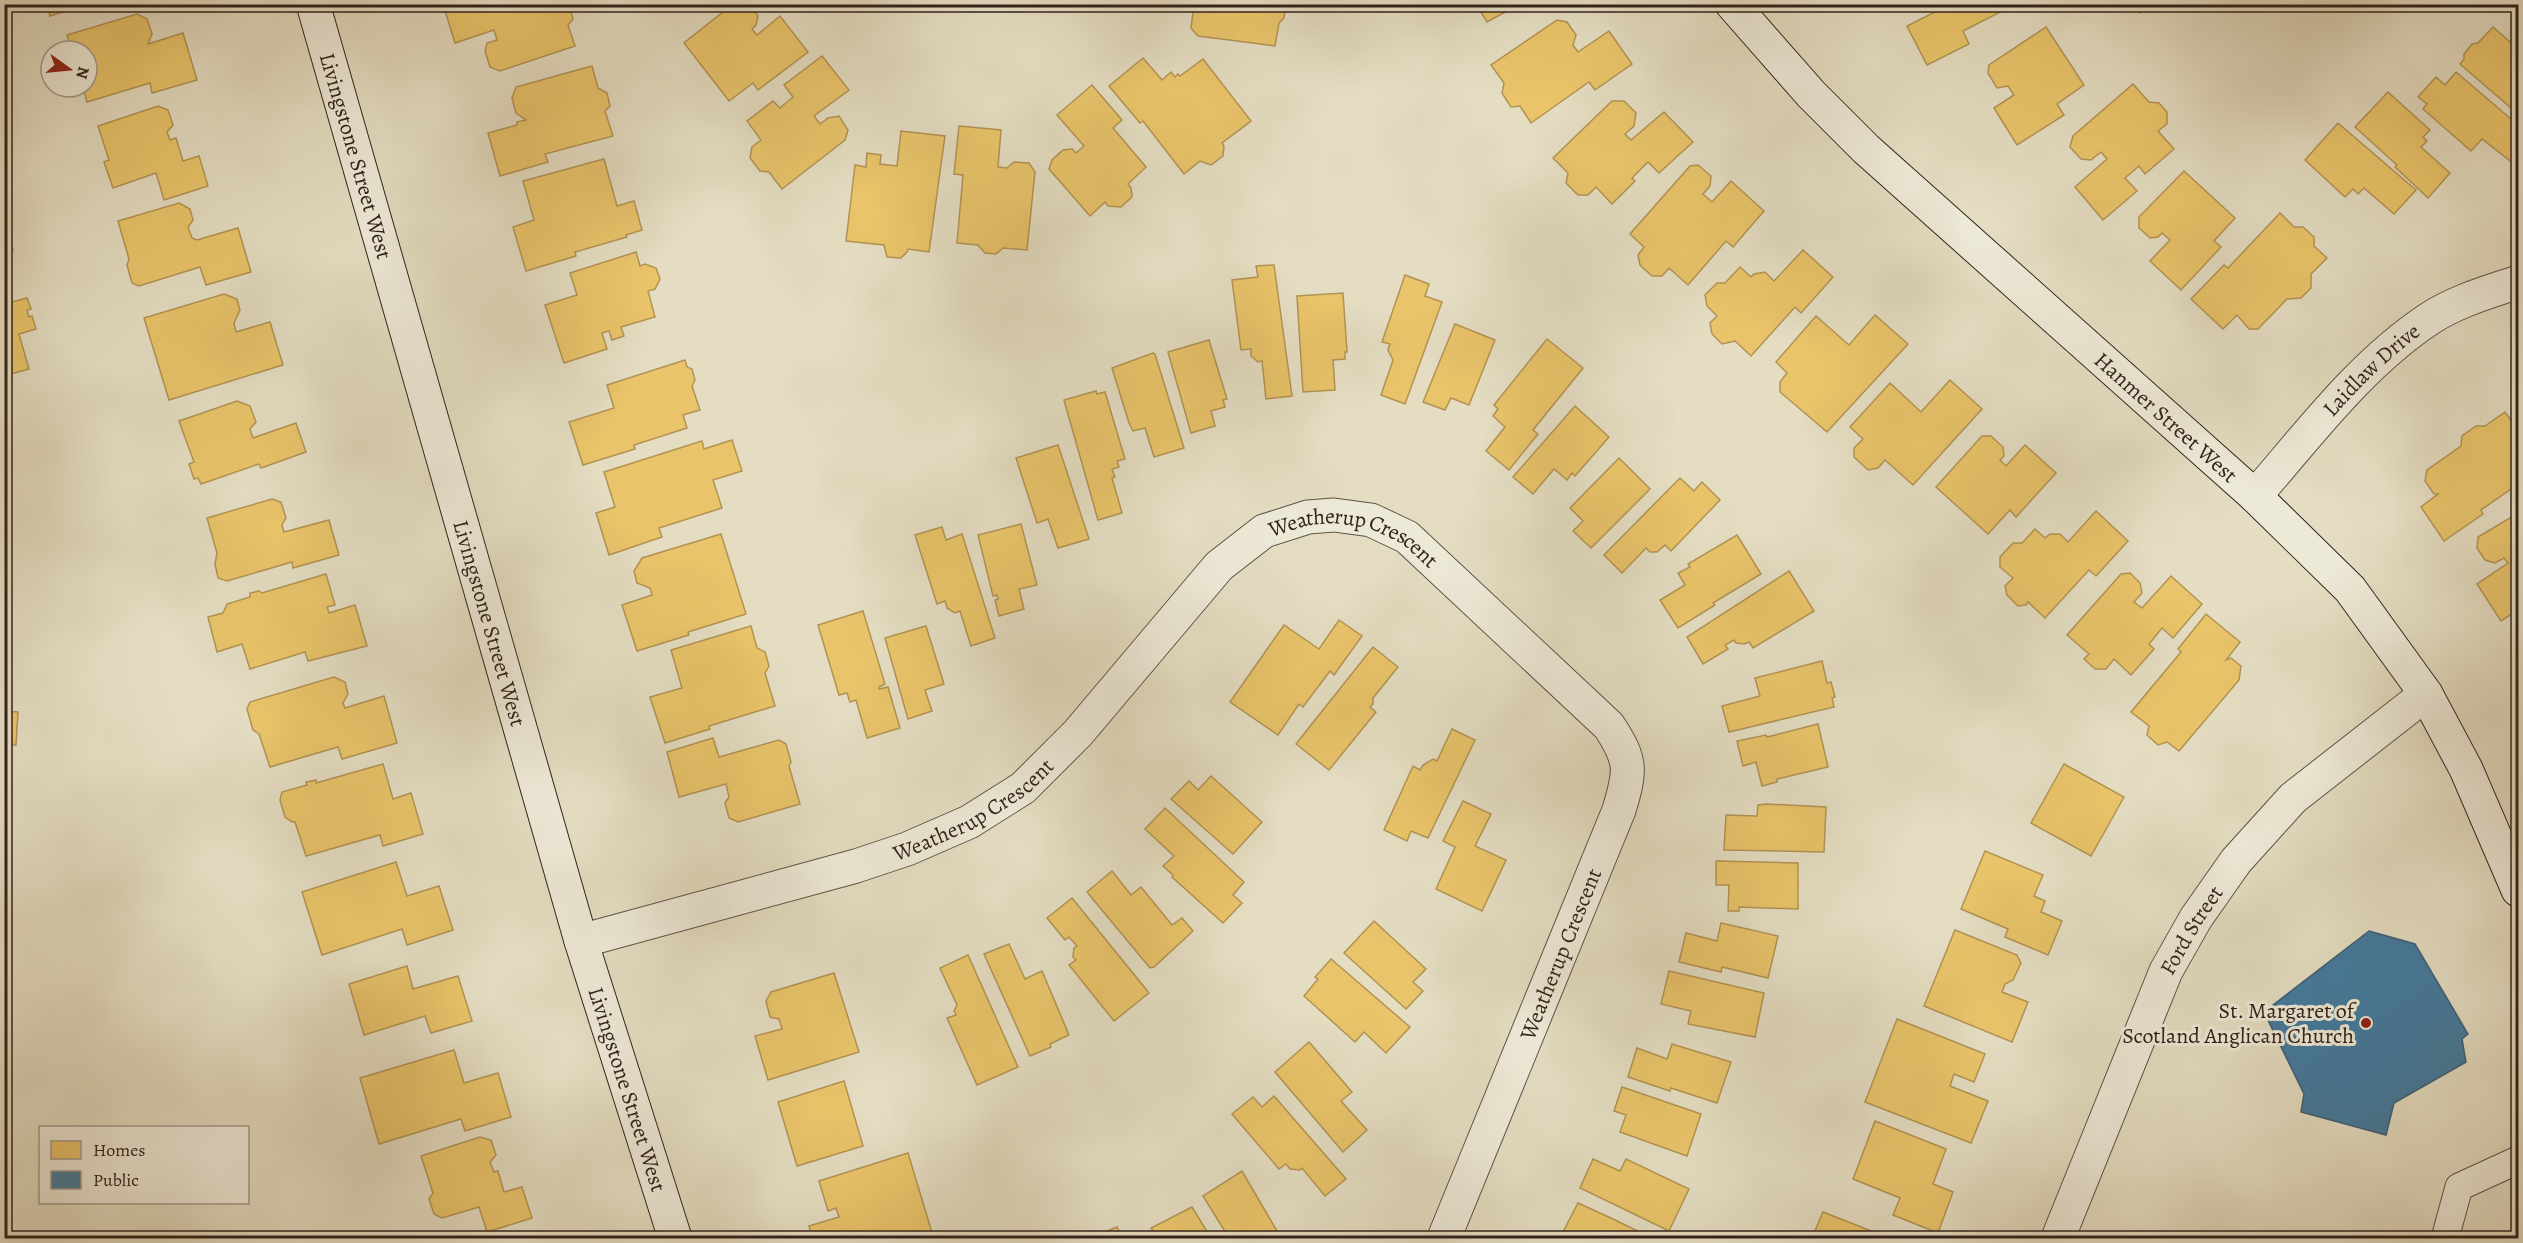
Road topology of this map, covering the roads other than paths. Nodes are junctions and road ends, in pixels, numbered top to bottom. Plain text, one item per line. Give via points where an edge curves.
1 (313, 4) edge
2 (1732, 4) edge
3 (2518, 282) edge
4 (2255, 496) junction
5 (2426, 694) junction
6 (2518, 890) edge
7 (581, 942) junction
8 (2518, 1160) edge
9 (675, 1239) edge
10 (1444, 1239) edge
11 (2058, 1239) edge
12 (2445, 1239) edge

1 - 7 street, Livingstone Street West
2 - 4 street, Hanmer Street West via 1811,94 1866,149
3 - 4 street, Laidlaw Drive via 2431,318 2383,353
4 - 5 street, Hanmer Street West via 2349,589
5 - 6 street, Hanmer Street West via 2466,769
5 - 11 street, Ford Street via 2293,798 2236,861 2196,918 2166,972
7 - 9 street, Livingstone Street West
7 - 10 street, Weatherup Crescent via 856,866 969,822 1023,788 1078,733 1219,566 1264,531 1308,517 1334,515 1371,520 1407,537 1609,726 1625,750 1628,779 1619,810
8 - 12 lane via 2459,1186

